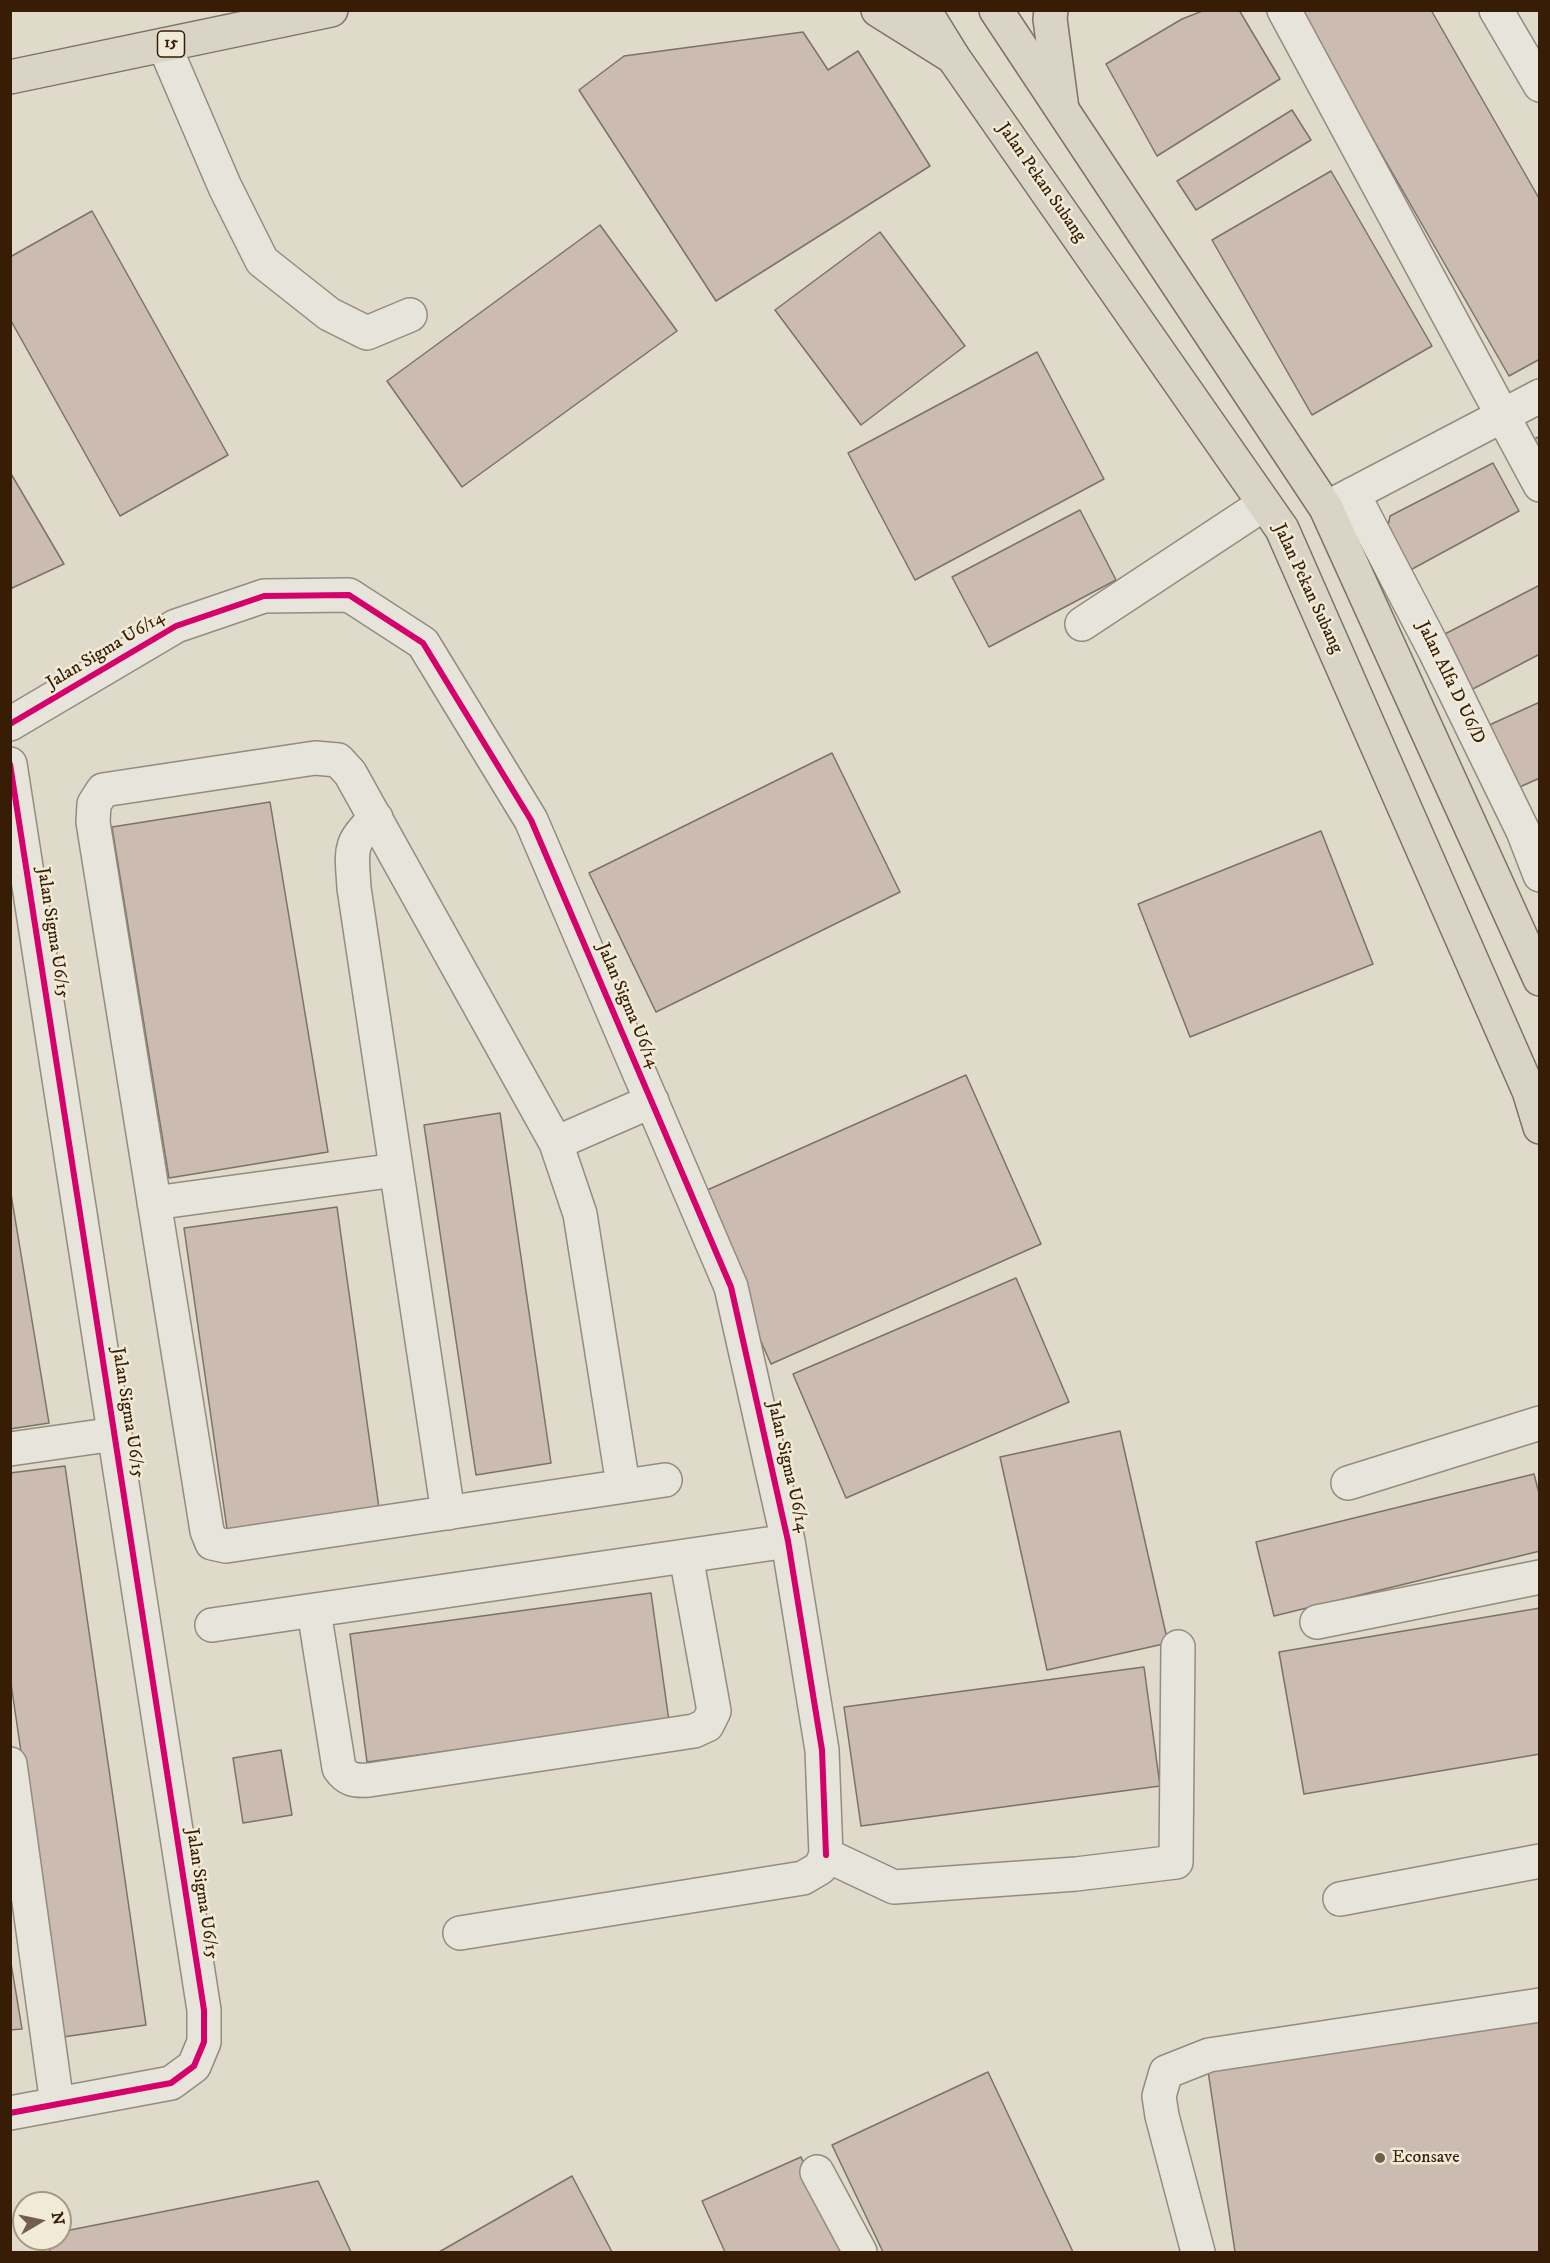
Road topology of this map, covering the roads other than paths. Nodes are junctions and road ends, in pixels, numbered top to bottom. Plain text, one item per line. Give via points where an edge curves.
1 (331, 10) edge
2 (878, 10) edge
3 (924, 10) edge
4 (996, 10) edge
5 (1051, 10) edge
6 (1284, 10) edge
7 (1496, 10) edge
8 (164, 45) junction
9 (953, 57) junction
10 (10, 77) edge
11 (1539, 85) edge
12 (1062, 109) junction
13 (410, 315) dead end
14 (1539, 396) edge
15 (1503, 416) junction
16 (1539, 485) edge
17 (1339, 501) junction
18 (1264, 504) junction
19 (1082, 624) dead end
20 (10, 724) edge
21 (10, 764) edge
22 (376, 818) junction
23 (1531, 828) edge
24 (1539, 875) edge
25 (1539, 979) edge
26 (652, 1101) junction
27 (1539, 1127) edge
28 (556, 1143) junction
29 (396, 1170) junction
30 (154, 1203) junction
31 (1539, 1423) edge
32 (115, 1434) junction
33 (10, 1449) edge
34 (665, 1480) dead end
35 (1348, 1484) dead end
36 (623, 1485) junction
37 (448, 1513) junction
38 (788, 1541) junction
39 (686, 1556) junction
40 (1539, 1577) edge
41 (314, 1611) junction
42 (1317, 1622) dead end
43 (212, 1625) dead end
44 (1178, 1647) dead end
45 (10, 1764) edge
46 (826, 1855) junction
47 (1539, 1862) edge
48 (1340, 1899) dead end
49 (460, 1934) dead end
50 (1539, 2005) edge
51 (57, 2104) junction
52 (10, 2113) edge
53 (817, 2172) dead end
54 (860, 2253) edge
55 (1198, 2253) edge

1 - 8 main road, 15
2 - 9 main road
3 - 9 main road, Jalan Pekan Subang
4 - 12 main road
5 - 12 main road
6 - 15 street
7 - 11 street
8 - 10 main road, 15
8 - 13 street via 225,187 262,261 329,314 367,333
9 - 18 main road, Jalan Pekan Subang
12 - 17 main road
14 - 15 street
15 - 16 street
15 - 17 street
17 - 23 street, Jalan Alfa D U6/D via 1435,651
17 - 25 main road
18 - 19 street
18 - 27 main road, Jalan Pekan Subang via 1287,540 1529,1091
20 - 26 street, Jalan Sigma U6/14 via 176,626 264,596 349,595 423,643 531,820
21 - 32 street, Jalan Sigma U6/15
22 - 28 street
22 - 29 street via 359,833 352,852 354,888
22 - 30 street via 338,760 315,758 103,790 94,804 93,822
23 - 24 street, Jalan Alfa D U6/D
26 - 28 street
26 - 38 street, Jalan Sigma U6/14 via 731,1287
28 - 36 street via 580,1215
29 - 30 street
29 - 37 street
30 - 37 street via 212,1543 226,1546
31 - 35 street
32 - 33 street
32 - 51 street, Jalan Sigma U6/15 via 204,2010 204,2042 194,2066 171,2083
34 - 36 street
36 - 37 street
38 - 39 street
38 - 46 street, Jalan Sigma U6/14 via 822,1750
39 - 41 street
39 - 41 street via 714,1711 707,1725 694,1731 381,1778 355,1780 339,1768
40 - 42 street
41 - 43 street
44 - 46 street via 1176,1862 1076,1874 894,1887
45 - 51 street
46 - 49 street via 820,1868 803,1878
47 - 48 street
50 - 55 street via 1209,2055 1166,2072 1159,2096 1162,2116
51 - 52 street
53 - 54 street

